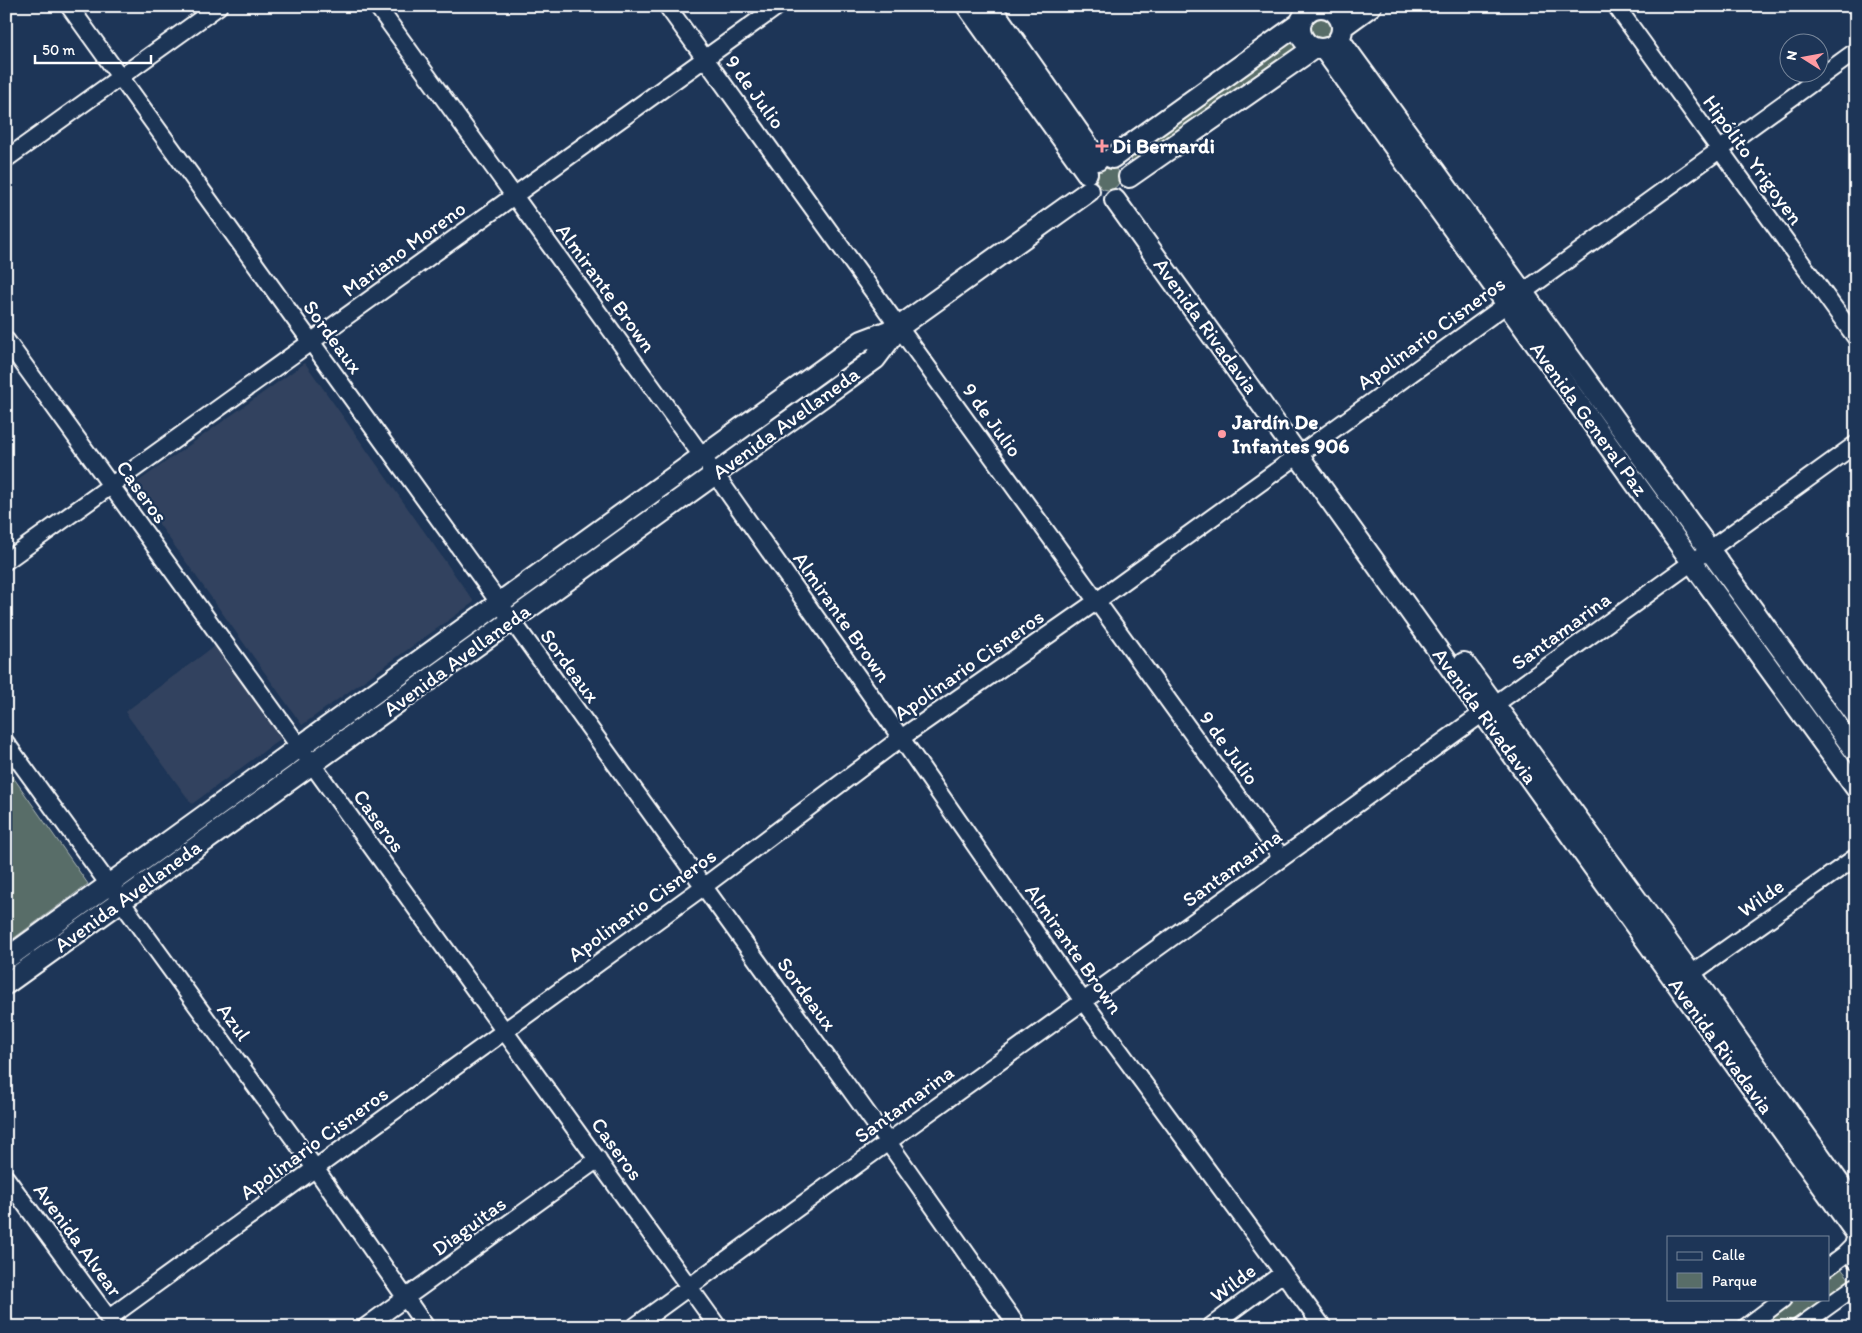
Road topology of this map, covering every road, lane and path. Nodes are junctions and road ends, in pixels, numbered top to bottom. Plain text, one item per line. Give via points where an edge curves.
1 (69, 6) edge
2 (219, 6) edge
3 (377, 6) edge
4 (667, 6) edge
5 (778, 6) edge
6 (967, 6) edge
7 (990, 6) edge
8 (1324, 6) edge
9 (1371, 6) edge
10 (1616, 6) edge
11 (1307, 12) edge
12 (1330, 41) junction
13 (1856, 51) edge
14 (705, 58) junction
15 (120, 77) junction
16 (1720, 150) junction
17 (6, 159) edge
18 (1097, 170) junction
19 (1123, 189) junction
20 (514, 196) junction
21 (1447, 204) junction
22 (1523, 292) junction
23 (1507, 304) junction
24 (899, 327) junction
25 (1856, 338) edge
26 (6, 340) edge
27 (311, 342) junction
28 (1613, 418) junction
29 (1596, 430) junction
30 (1856, 444) edge
31 (1304, 452) junction
32 (702, 457) junction
33 (1650, 468) junction
34 (715, 474) junction
35 (1632, 480) junction
36 (111, 486) junction
37 (1709, 550) junction
38 (6, 561) edge
39 (1692, 562) junction
40 (1097, 601) junction
41 (499, 603) junction
42 (511, 620) junction
43 (1489, 709) junction
44 (901, 738) junction
45 (6, 743) edge
46 (300, 747) junction
47 (1856, 752) edge
48 (312, 764) junction
49 (1856, 788) edge
50 (1856, 857) edge
51 (1282, 858) junction
52 (703, 887) junction
53 (115, 893) junction
54 (6, 959) edge
55 (1691, 974) junction
56 (6, 984) edge
57 (1083, 1001) junction
58 (505, 1031) junction
59 (888, 1142) junction
60 (598, 1159) junction
61 (315, 1168) junction
62 (6, 1178) edge
63 (1856, 1207) edge
64 (1856, 1233) edge
65 (1855, 1243) edge
66 (1856, 1258) edge
67 (1830, 1266) edge
68 (1283, 1273) junction
69 (1856, 1286) edge
70 (690, 1287) junction
71 (406, 1298) junction
72 (1782, 1300) edge
73 (112, 1322) edge
74 (365, 1327) edge
75 (426, 1327) edge
76 (634, 1327) edge
77 (718, 1327) edge
78 (1018, 1327) edge
79 (1210, 1327) edge
80 (1323, 1327) edge
81 (1746, 1327) edge
82 (1799, 1327) edge

1 - 15 street, Sordeaux
2 - 15 street
3 - 20 street, Almirante Brown
4 - 14 street, 9 de Julio
5 - 14 street, Mariano Moreno
6 - 18 main road
7 - 18 main road
8 - 11 main road
8 - 12 main road via 1337,14
9 - 12 main road
10 - 16 street, Hipólito Yrigoyen
11 - 12 main road via 1300,34 1302,38
11 - 18 main road, Avenida Avellaneda
12 - 19 main road
12 - 21 main road, Avenida General Paz
13 - 16 street, Apolinario Cisneros
14 - 20 street, Mariano Moreno
14 - 24 street, 9 de Julio
15 - 17 street
15 - 27 street, Sordeaux
16 - 22 street, Apolinario Cisneros
16 - 25 street, Hipólito Yrigoyen
18 - 19 main road, Avenida Rivadavia via 1122,163 1128,172
18 - 19 main road via 1101,200
18 - 24 main road, Avenida Avellaneda
19 - 31 main road, Avenida Rivadavia
20 - 27 street, Mariano Moreno
20 - 32 street, Almirante Brown
21 - 22 main road, Avenida General Paz
21 - 23 main road, Avenida General Paz
22 - 23 street, Apolinario Cisneros
22 - 28 main road, Avenida General Paz
23 - 29 main road, Avenida General Paz
23 - 31 street, Apolinario Cisneros
24 - 32 main road, Avenida Avellaneda via 862,341
24 - 34 main road, Avenida Avellaneda via 875,359
24 - 40 street, 9 de Julio
26 - 36 street, Caseros
27 - 36 street, Mariano Moreno
27 - 41 street, Sordeaux
28 - 29 main road
28 - 33 main road, Avenida General Paz
29 - 35 main road, Avenida General Paz
30 - 37 street, Santamarina
31 - 40 street, Apolinario Cisneros
31 - 43 main road, Avenida Rivadavia
32 - 34 street, Almirante Brown
32 - 41 main road, Avenida Avellaneda
33 - 35 main road
33 - 37 main road, Avenida General Paz
34 - 42 main road, Avenida Avellaneda
34 - 44 street, Almirante Brown
35 - 39 main road, Avenida General Paz
36 - 38 street, Mariano Moreno
36 - 46 street, Caseros
37 - 39 street, Santamarina
37 - 47 main road, Avenida General Paz
39 - 43 street, Santamarina
39 - 49 main road, Avenida General Paz
40 - 44 street, Apolinario Cisneros
40 - 51 street, 9 de Julio
41 - 42 street, Sordeaux
41 - 46 main road, Avenida Avellaneda
42 - 48 main road, Avenida Avellaneda
42 - 52 street, Sordeaux
43 - 51 street, Santamarina
43 - 55 main road, Avenida Rivadavia
43 - 64 main road, Avenida Rivadavia
44 - 52 street, Apolinario Cisneros
44 - 57 street, Almirante Brown
45 - 53 street, Azul
46 - 48 street, Caseros
46 - 53 main road, Avenida Avellaneda
48 - 53 main road, Avenida Avellaneda
48 - 58 street, Caseros
50 - 55 street, Wilde
51 - 57 street, Santamarina
52 - 58 street, Apolinario Cisneros
52 - 59 street, Sordeaux
53 - 54 main road, Avenida Avellaneda
53 - 56 main road, Avenida Avellaneda
53 - 61 street, Azul
55 - 63 main road, Avenida Rivadavia
57 - 59 street, Santamarina
57 - 68 street, Almirante Brown
58 - 60 street, Caseros
58 - 61 street, Apolinario Cisneros
59 - 70 street, Santamarina
59 - 78 street, Sordeaux
60 - 70 street, Caseros
60 - 71 street, Diaguitas
61 - 71 street, Azul
61 - 73 street, Apolinario Cisneros
62 - 73 street, Avenida Alvear
65 - 66 main road
65 - 67 street
68 - 79 street, Wilde
68 - 80 street, Almirante Brown
69 - 82 street
70 - 76 street, Santamarina
70 - 77 street, Caseros
71 - 74 street, Diaguitas
71 - 75 street, Azul
72 - 81 street

